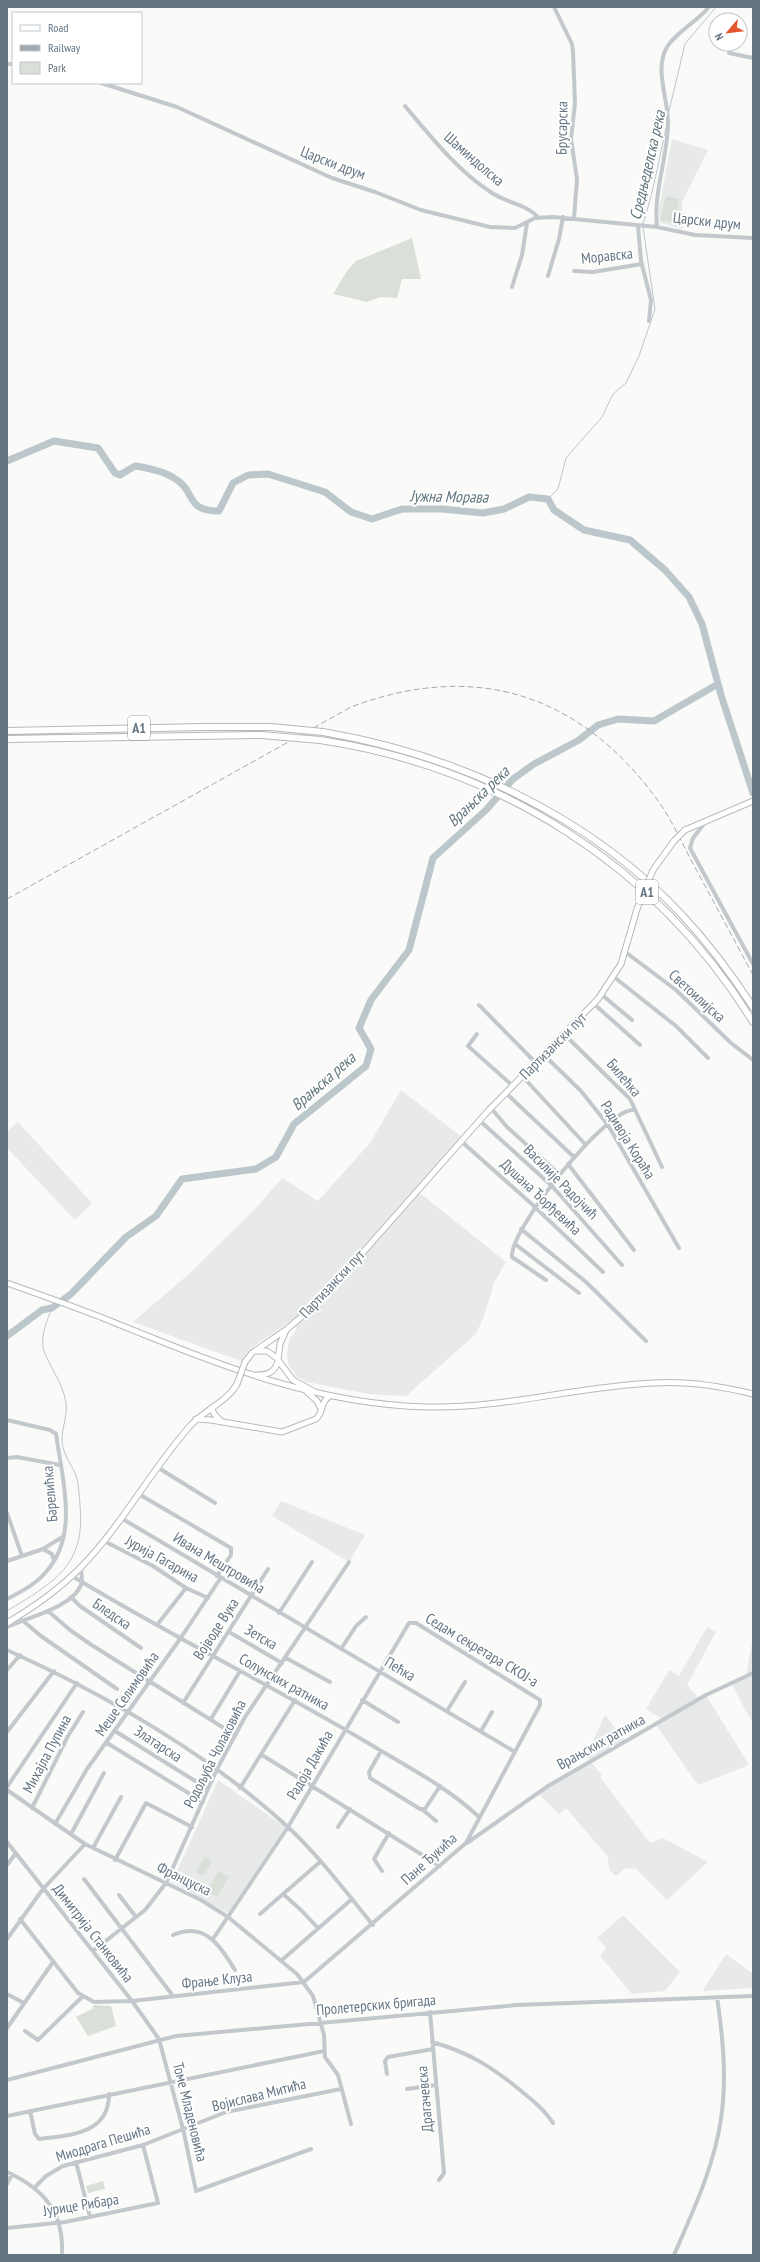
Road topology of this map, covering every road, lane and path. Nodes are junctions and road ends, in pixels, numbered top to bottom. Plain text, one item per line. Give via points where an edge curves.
1 (554, 7) edge
2 (709, 7) edge
3 (729, 53) dead end
4 (753, 58) edge
5 (104, 84) edge
6 (405, 106) dead end
7 (538, 217) junction
8 (563, 217) junction
9 (574, 218) junction
10 (527, 223) junction
11 (640, 226) junction
12 (658, 227) junction
13 (753, 238) edge
14 (642, 264) junction
15 (574, 271) dead end
16 (548, 276) dead end
17 (512, 287) dead end
18 (649, 322) dead end
19 (7, 731) edge
20 (7, 739) edge
21 (753, 801) edge
22 (708, 819) junction
23 (624, 951) junction
24 (753, 964) edge
25 (614, 977) junction
26 (602, 995) junction
27 (594, 1004) junction
28 (479, 1005) dead end
29 (753, 1007) edge
30 (632, 1020) dead end
31 (753, 1022) edge
32 (477, 1034) dead end
33 (565, 1035) junction
34 (640, 1045) dead end
35 (544, 1055) junction
36 (708, 1058) dead end
37 (753, 1060) edge
38 (536, 1063) junction
39 (523, 1077) junction
40 (513, 1086) junction
41 (506, 1093) junction
42 (491, 1108) junction
43 (634, 1110) junction
44 (479, 1120) junction
45 (608, 1125) junction
46 (461, 1141) junction
47 (585, 1144) junction
48 (574, 1156) junction
49 (568, 1164) junction
50 (662, 1167) dead end
51 (560, 1175) junction
52 (552, 1186) junction
53 (535, 1207) junction
54 (521, 1229) junction
55 (515, 1244) junction
56 (678, 1248) dead end
57 (634, 1250) dead end
58 (622, 1265) dead end
59 (603, 1272) dead end
60 (546, 1280) dead end
61 (7, 1283) edge
62 (579, 1293) dead end
63 (287, 1329) junction
64 (646, 1341) dead end
65 (254, 1351) junction
66 (278, 1360) junction
67 (252, 1375) junction
68 (306, 1392) junction
69 (317, 1394) junction
70 (753, 1394) edge
71 (330, 1396) junction
72 (211, 1408) junction
73 (321, 1410) junction
74 (196, 1419) junction
75 (7, 1420) edge
76 (223, 1422) junction
77 (7, 1458) edge
78 (60, 1465) junction
79 (157, 1467) junction
80 (137, 1493) junction
81 (215, 1503) dead end
82 (7, 1513) edge
83 (121, 1518) junction
84 (64, 1536) junction
85 (104, 1541) junction
86 (43, 1548) junction
87 (22, 1556) junction
88 (7, 1561) edge
89 (54, 1561) junction
90 (312, 1562) dead end
91 (349, 1562) dead end
92 (81, 1567) junction
93 (268, 1569) dead end
94 (72, 1576) junction
95 (219, 1577) junction
96 (82, 1582) junction
97 (186, 1588) junction
98 (251, 1596) junction
99 (71, 1597) junction
100 (208, 1598) junction
101 (7, 1599) edge
102 (48, 1611) junction
103 (279, 1613) junction
104 (366, 1617) dead end
105 (22, 1620) junction
106 (7, 1623) edge
107 (409, 1623) joint
108 (157, 1625) junction
109 (7, 1627) edge
110 (306, 1628) junction
111 (229, 1632) junction
112 (180, 1639) junction
113 (141, 1648) dead end
114 (341, 1649) junction
115 (7, 1650) edge
116 (20, 1655) junction
117 (213, 1657) junction
118 (286, 1658) junction
119 (282, 1663) junction
120 (7, 1670) edge
121 (54, 1671) junction
122 (240, 1671) junction
123 (379, 1671) junction
124 (753, 1673) edge
125 (150, 1682) junction
126 (330, 1682) dead end
127 (465, 1682) dead end
128 (76, 1683) junction
129 (267, 1684) junction
130 (117, 1689) dead end
131 (295, 1700) junction
132 (362, 1700) junction
133 (541, 1701) joint
134 (183, 1703) junction
135 (447, 1711) junction
136 (83, 1712) dead end
137 (492, 1712) dead end
138 (127, 1713) junction
139 (211, 1719) junction
140 (398, 1722) dead end
141 (345, 1729) junction
142 (115, 1731) junction
143 (481, 1731) junction
144 (7, 1732) edge
145 (235, 1735) junction
146 (106, 1743) junction
147 (381, 1751) junction
148 (515, 1752) junction
149 (262, 1755) junction
150 (217, 1769) junction
151 (104, 1773) dead end
152 (313, 1785) junction
153 (7, 1786) edge
154 (440, 1786) junction
155 (240, 1788) junction
156 (208, 1789) junction
157 (7, 1790) edge
158 (121, 1797) dead end
159 (203, 1802) junction
160 (32, 1808) junction
161 (350, 1809) junction
162 (423, 1810) junction
163 (479, 1817) junction
164 (436, 1821) dead end
165 (55, 1824) junction
166 (192, 1827) junction
167 (288, 1827) junction
168 (338, 1827) dead end
169 (471, 1832) junction
170 (389, 1833) junction
171 (70, 1834) junction
172 (476, 1838) junction
173 (7, 1842) edge
174 (466, 1843) junction
175 (85, 1844) junction
176 (93, 1848) junction
177 (16, 1853) junction
178 (114, 1860) junction
179 (320, 1862) junction
180 (7, 1865) edge
181 (440, 1866) junction
182 (382, 1871) dead end
183 (84, 1879) dead end
184 (166, 1883) junction
185 (44, 1889) junction
186 (282, 1894) junction
187 (119, 1895) dead end
188 (352, 1899) junction
189 (260, 1914) dead end
190 (136, 1917) junction
191 (228, 1917) junction
192 (20, 1919) junction
193 (373, 1925) junction
194 (122, 1928) junction
195 (318, 1928) junction
196 (173, 1935) dead end
197 (7, 1939) edge
198 (213, 1939) junction
199 (93, 1951) junction
200 (282, 1960) junction
201 (54, 1962) junction
202 (235, 1970) dead end
203 (304, 1982) junction
204 (7, 1994) edge
205 (82, 1996) junction
206 (172, 1996) junction
207 (753, 1996) edge
208 (717, 1997) junction
209 (132, 2001) junction
210 (24, 2003) junction
211 (430, 2012) junction
212 (321, 2021) junction
213 (7, 2028) edge
214 (25, 2031) dead end
215 (159, 2039) junction
216 (432, 2042) junction
217 (433, 2050) junction
218 (324, 2051) junction
219 (387, 2074) dead end
220 (7, 2080) edge
221 (171, 2082) junction
222 (436, 2085) junction
223 (341, 2089) junction
224 (406, 2089) dead end
225 (109, 2094) junction
226 (30, 2111) junction
227 (7, 2116) edge
228 (553, 2123) dead end
229 (351, 2124) dead end
230 (183, 2130) junction
231 (143, 2145) junction
232 (311, 2149) dead end
233 (76, 2162) junction
234 (7, 2172) edge
235 (12, 2174) junction
236 (439, 2180) dead end
237 (7, 2184) edge
238 (35, 2187) junction
239 (90, 2217) junction
240 (59, 2222) junction
241 (7, 2228) edge
242 (62, 2255) edge
243 (674, 2255) edge

1 - 9 street, Брусарска via 573,52 575,102 571,126 572,153 577,179
2 - 12 street via 673,40 664,55 662,76 668,120 656,212
3 - 4 street
5 - 10 street, Царски друм via 177,107 332,178 421,210 490,227 515,228
6 - 7 street, Шаминдолска via 443,151 485,188
7 - 8 street, Царски друм
7 - 10 street, Царски друм
8 - 9 street, Царски друм
8 - 16 street
9 - 11 street, Царски друм
10 - 17 street via 522,256
11 - 12 street, Царски друм
11 - 14 street, Моравска
12 - 13 street, Царски друм via 696,235
14 - 15 street, Моравска via 593,272
14 - 18 street, Моравска via 651,300
19 - 29 highway, A1, bridge via 271,727 323,732 387,745 451,765 495,783 558,817 637,874 662,896 716,954
20 - 31 highway, A1, bridge via 261,735 320,740 370,748 444,770 508,797 567,831 622,871 685,929 711,960
21 - 22 main road, Партизански пут
22 - 23 main road, Партизански пут, bridge via 685,830 653,870 636,909
22 - 24 street via 693,838 690,848
23 - 25 main road, Партизански пут
23 - 37 street, Светоилијска via 632,954 676,990 731,1043
25 - 26 main road, Партизански пут
25 - 36 street via 676,1026
26 - 27 main road, Партизански пут
26 - 30 street
27 - 33 main road, Партизански пут
27 - 34 street, Партизански пут
28 - 38 street
32 - 40 street via 468,1046
33 - 35 main road, Партизански пут
33 - 43 street, Билећка via 630,1099
35 - 38 main road, Партизански пут
35 - 45 street, Радивоја Кораћа via 581,1091
38 - 39 main road, Партизански пут
39 - 40 main road, Партизански пут
39 - 47 street
40 - 41 main road, Партизански пут
41 - 42 main road, Партизански пут
41 - 48 street
42 - 44 main road, Партизански пут
42 - 51 street via 507,1127
43 - 45 street via 628,1111
43 - 50 street, Билећка
44 - 46 main road, Партизански пут
44 - 52 street, Василије Радојчић
45 - 47 street
45 - 56 street, Радивоја Кораћа
46 - 53 street, Душана Ђорђевића
46 - 63 main road, Партизански пут via 325,1295
47 - 48 street
48 - 49 street
49 - 51 street
49 - 57 street
51 - 52 street
52 - 53 street
52 - 58 street, Василије Радојчић
53 - 54 street
53 - 59 street, Душана Ђорђевића
54 - 55 street
54 - 64 street via 586,1282
55 - 60 street via 512,1257
55 - 62 street
61 - 67 main road
63 - 65 main road, Партизански пут
63 - 66 main road via 280,1344
65 - 66 main road via 267,1351
65 - 72 main road, Партизански пут, bridge via 232,1391
66 - 67 main road via 276,1368 269,1374
66 - 69 main road via 293,1380
67 - 68 main road
68 - 69 main road
68 - 73 main road
69 - 71 main road
70 - 71 main road via 708,1385 654,1383 474,1405 427,1407
71 - 73 main road via 324,1401
72 - 74 main road, Партизански пут
72 - 76 main road via 216,1418
73 - 76 main road via 316,1419 285,1432
74 - 76 main road
74 - 79 main road, Партизански пут
75 - 78 street, Барелићка via 50,1430 56,1434
77 - 78 street via 17,1457
78 - 84 street, Барелићка via 67,1517
79 - 80 main road, Партизански пут
79 - 81 street
80 - 83 main road, Партизански пут
80 - 95 street, Меше Селимовића via 232,1551
82 - 87 street
83 - 85 main road, Партизански пут
83 - 95 street, Ивана Мештровића
84 - 86 street
84 - 89 street, Барелићка
85 - 92 main road, Партизански пут
85 - 97 street, Јурија Гагарина via 153,1566
86 - 87 street
86 - 89 street via 52,1554
87 - 88 street
89 - 101 street, Барелићка via 37,1581
90 - 103 street
91 - 110 street, Родољуба Чолаковића
92 - 94 main road, Партизански пут
92 - 96 street
93 - 98 street, Војводе Вука
94 - 96 street, Солунских ратника
94 - 106 main road, Партизански пут via 41,1601
95 - 98 street, Ивана Мештровића
95 - 100 street, Меше Селимовића
96 - 99 street
96 - 108 street, Солунских ратника
97 - 100 street, Јурија Гагарина
97 - 108 street
98 - 103 street, Ивана Мештровића
98 - 111 street, Војводе Вука
99 - 102 street
99 - 113 street, Бледска
100 - 112 street, Меше Селимовића
102 - 105 street
102 - 125 street via 70,1630
103 - 110 street, Ивана Мештровића
104 - 114 street via 356,1626
105 - 109 street
105 - 130 street
107 - 123 street, Радоја Дакића
107 - 133 street, Седам секретара СКОЈ-а via 416,1623
108 - 112 street, Солунских ратника
110 - 114 street, Пећка
110 - 118 street, Родољуба Чолаковића
111 - 117 street, Војводе Вука
111 - 119 street, Зетска
112 - 117 street, Солунских ратника
112 - 125 street, Меше Селимовића
114 - 123 street, Пећка
115 - 116 street
116 - 120 street
116 - 121 street
117 - 122 street, Солунских ратника
117 - 134 street, Војводе Вука
118 - 119 street, Родољуба Чолаковића
118 - 126 street
119 - 129 street, Родољуба Чолаковића
121 - 128 street
121 - 144 street
122 - 129 street, Солунских ратника
122 - 139 street
123 - 132 street, Радоја Дакића
123 - 135 street, Пећка
124 - 172 street, Врањских ратника via 706,1695 548,1786
125 - 134 street
125 - 138 street, Меше Селимовића
127 - 135 street
128 - 138 street
128 - 153 street
129 - 131 street, Солунских ратника
129 - 145 street, Родољуба Чолаковића
131 - 141 street, Солунских ратника
131 - 149 street
132 - 140 street
132 - 141 street, Радоја Дакића
133 - 148 street, Пане Ђукића
134 - 139 street
135 - 143 street, Пећка
136 - 160 street, Михајла Пупина via 65,1741
137 - 143 street
138 - 142 street, Меше Селимовића
138 - 150 street
139 - 145 street
141 - 147 street, Солунских ратника
141 - 152 street, Радоја Дакића
142 - 146 street, Меше Селимовића
142 - 156 street, Златарска
143 - 148 street, Пећка
145 - 150 street, Родољуба Чолаковића
146 - 159 street
146 - 165 street, Меше Селимовића via 80,1778
147 - 154 street, Солунских ратника
147 - 162 street via 369,1772 370,1778
148 - 163 street, Пане Ђукића
149 - 152 street
149 - 155 street
150 - 155 street
150 - 156 street, Родољуба Чолаковића
151 - 171 street
152 - 161 street
152 - 167 street, Радоја Дакића
154 - 162 street
154 - 163 street, Солунских ратника
155 - 167 street
156 - 159 street, Родољуба Чолаковића
157 - 160 street, Француска
158 - 176 street
159 - 166 street, Родољуба Чолаковића
160 - 165 street, Француска
161 - 168 street
161 - 170 street
162 - 164 street
163 - 169 street, Пане Ђукића
165 - 171 street, Француска
166 - 178 street via 146,1803
166 - 184 street, Родољуба Чолаковића
167 - 179 street
167 - 191 street, Радоја Дакића
169 - 172 street
169 - 174 street, Пане Ђукића
170 - 181 street
170 - 182 street via 374,1859
171 - 175 street, Француска
172 - 174 street, Врањских ратника
173 - 177 street, Димитрија Станковића
174 - 181 street, Пане Ђукића
175 - 176 street, Француска
175 - 185 street
176 - 178 street, Француска
177 - 180 street
177 - 185 street, Димитрија Станковића
178 - 184 street, Француска
179 - 186 street
179 - 188 street
181 - 193 street, Пане Ђукића
183 - 194 street
184 - 190 street, Родољуба Чолаковића
184 - 191 street, Француска
185 - 192 street
185 - 199 street, Димитрија Станковића
186 - 189 street
186 - 195 street
187 - 190 street
188 - 193 street
188 - 195 street
190 - 194 street, Родољуба Чолаковића
191 - 198 street, Радоја Дакића
191 - 200 street, Француска
192 - 197 street
192 - 201 street
193 - 203 street, Пане Ђукића
194 - 199 street, Родољуба Чолаковића
194 - 206 street
195 - 200 street
196 - 198 street via 190,1931
198 - 202 street
199 - 209 street, Димитрија Станковића
200 - 203 street, Француска
201 - 205 street
201 - 210 street
203 - 206 street, Фрање Клуза
203 - 212 street, Француска via 313,1996
204 - 210 street
205 - 209 street, Фрање Клуза via 99,2002
205 - 214 street via 38,2040
206 - 209 street, Фрање Клуза
207 - 208 street, Пролетерских бригада
208 - 211 street, Пролетерских бригада via 525,2004
208 - 243 street via 724,2052 721,2119 702,2188
209 - 215 street, Димитрија Станковића
210 - 213 street
211 - 212 street, Пролетерских бригада
211 - 216 street, Драгачевска
212 - 215 street, Пролетерских бригада
212 - 218 street, Француска via 325,2040
215 - 220 street, Пролетерских бригада
215 - 221 street, Томе Младеновића
216 - 217 street, Драгачевска
216 - 228 street via 488,2065 534,2101
217 - 219 street via 388,2057 385,2061
217 - 222 street, Драгачевска
218 - 221 street
218 - 223 street via 329,2064 338,2075
221 - 225 street
221 - 230 street, Томе Младеновића
222 - 224 street
222 - 236 street, Драгачевска via 444,2173
223 - 229 street
223 - 230 street, Војислава Митића via 226,2112
225 - 226 street
225 - 226 street via 104,2118 96,2126 84,2131 39,2139 35,2134
226 - 227 street
230 - 231 street, Миодрага Пешића
230 - 232 street, Томе Младеновића via 196,2191
231 - 233 street, Миодрага Пешића
231 - 239 street, Јурице Рибара via 158,2203
233 - 238 street, Миодрага Пешића via 52,2172
233 - 239 street
234 - 235 street
235 - 237 street
235 - 238 street
238 - 240 street via 47,2200
239 - 240 street, Јурице Рибара
240 - 241 street, Јурице Рибара
240 - 242 street

